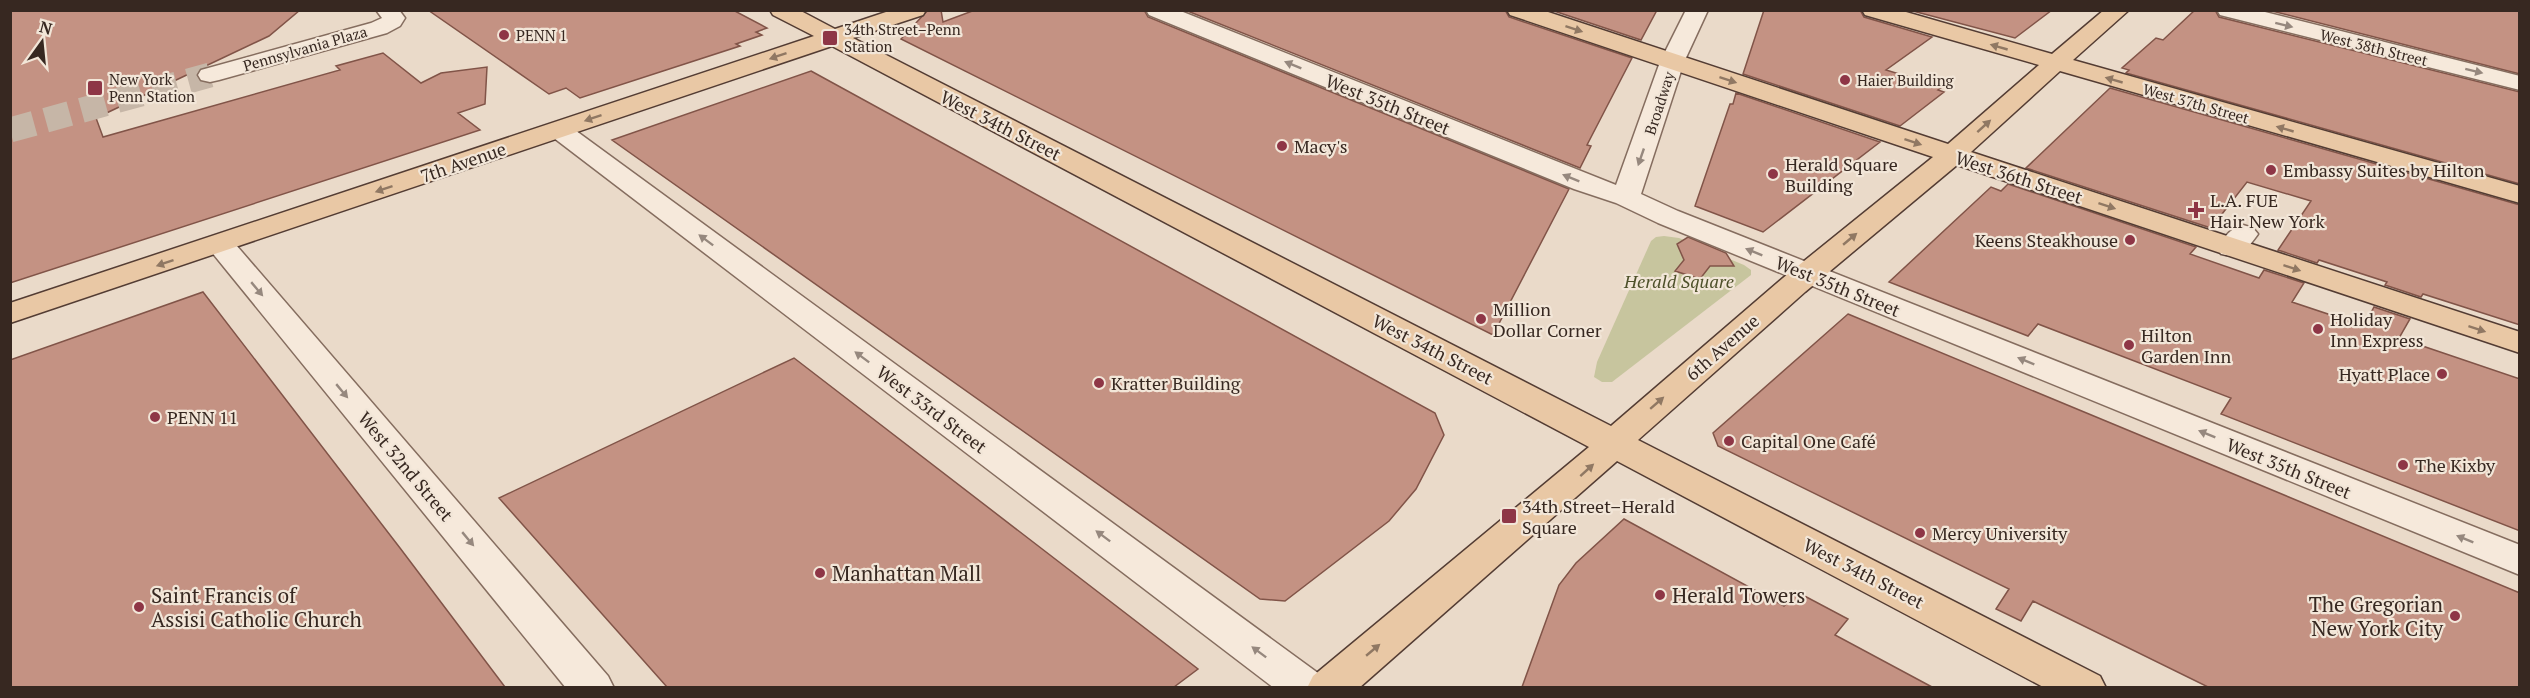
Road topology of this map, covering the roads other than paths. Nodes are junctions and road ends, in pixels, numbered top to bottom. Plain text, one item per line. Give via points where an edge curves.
1 (781, 10) edge
2 (915, 10) edge
3 (1157, 10) edge
4 (1518, 10) edge
5 (1697, 10) edge
6 (1873, 10) edge
7 (2118, 10) edge
8 (2228, 10) edge
9 (389, 12) edge
10 (834, 38) junction
11 (1672, 62) junction
12 (2055, 63) junction
13 (210, 75) tunnel mouth
14 (2520, 82) edge
15 (559, 130) junction
16 (1952, 155) junction
17 (2520, 195) edge
18 (1626, 197) junction
19 (220, 244) junction
20 (1808, 274) junction
21 (10, 314) edge
22 (2520, 343) edge
23 (1615, 443) junction
24 (2520, 561) edge
25 (592, 687) edge
26 (1306, 687) edge
27 (1329, 687) edge
28 (2084, 687) edge

1 - 10 main road, West 34th Street
2 - 10 main road, 7th Avenue
18 -> 3 street, West 35th Street
4 -> 11 main road, West 36th Street
5 - 11 street, Broadway
12 -> 6 main road, West 37th Street
7 - 12 main road, 6th Avenue
8 -> 14 street, West 38th Street
9 - 13 street, Pennsylvania Plaza via 394,18 379,28
10 -> 15 main road, 7th Avenue
10 - 23 main road, West 34th Street
11 -> 16 main road, West 36th Street
11 -> 18 street, Broadway
16 -> 12 main road, 6th Avenue
17 -> 12 main road, West 37th Street
15 -> 19 main road, 7th Avenue
26 -> 15 street, West 33rd Street
20 -> 16 main road, 6th Avenue
16 -> 22 main road, West 36th Street via 2238,241
20 -> 18 street, West 35th Street
19 -> 21 main road, 7th Avenue
19 -> 25 street, West 32nd Street
23 -> 20 main road, 6th Avenue via 1638,418
24 -> 20 street, West 35th Street
27 -> 23 main road, 6th Avenue via 1587,471
23 - 28 main road, West 34th Street

